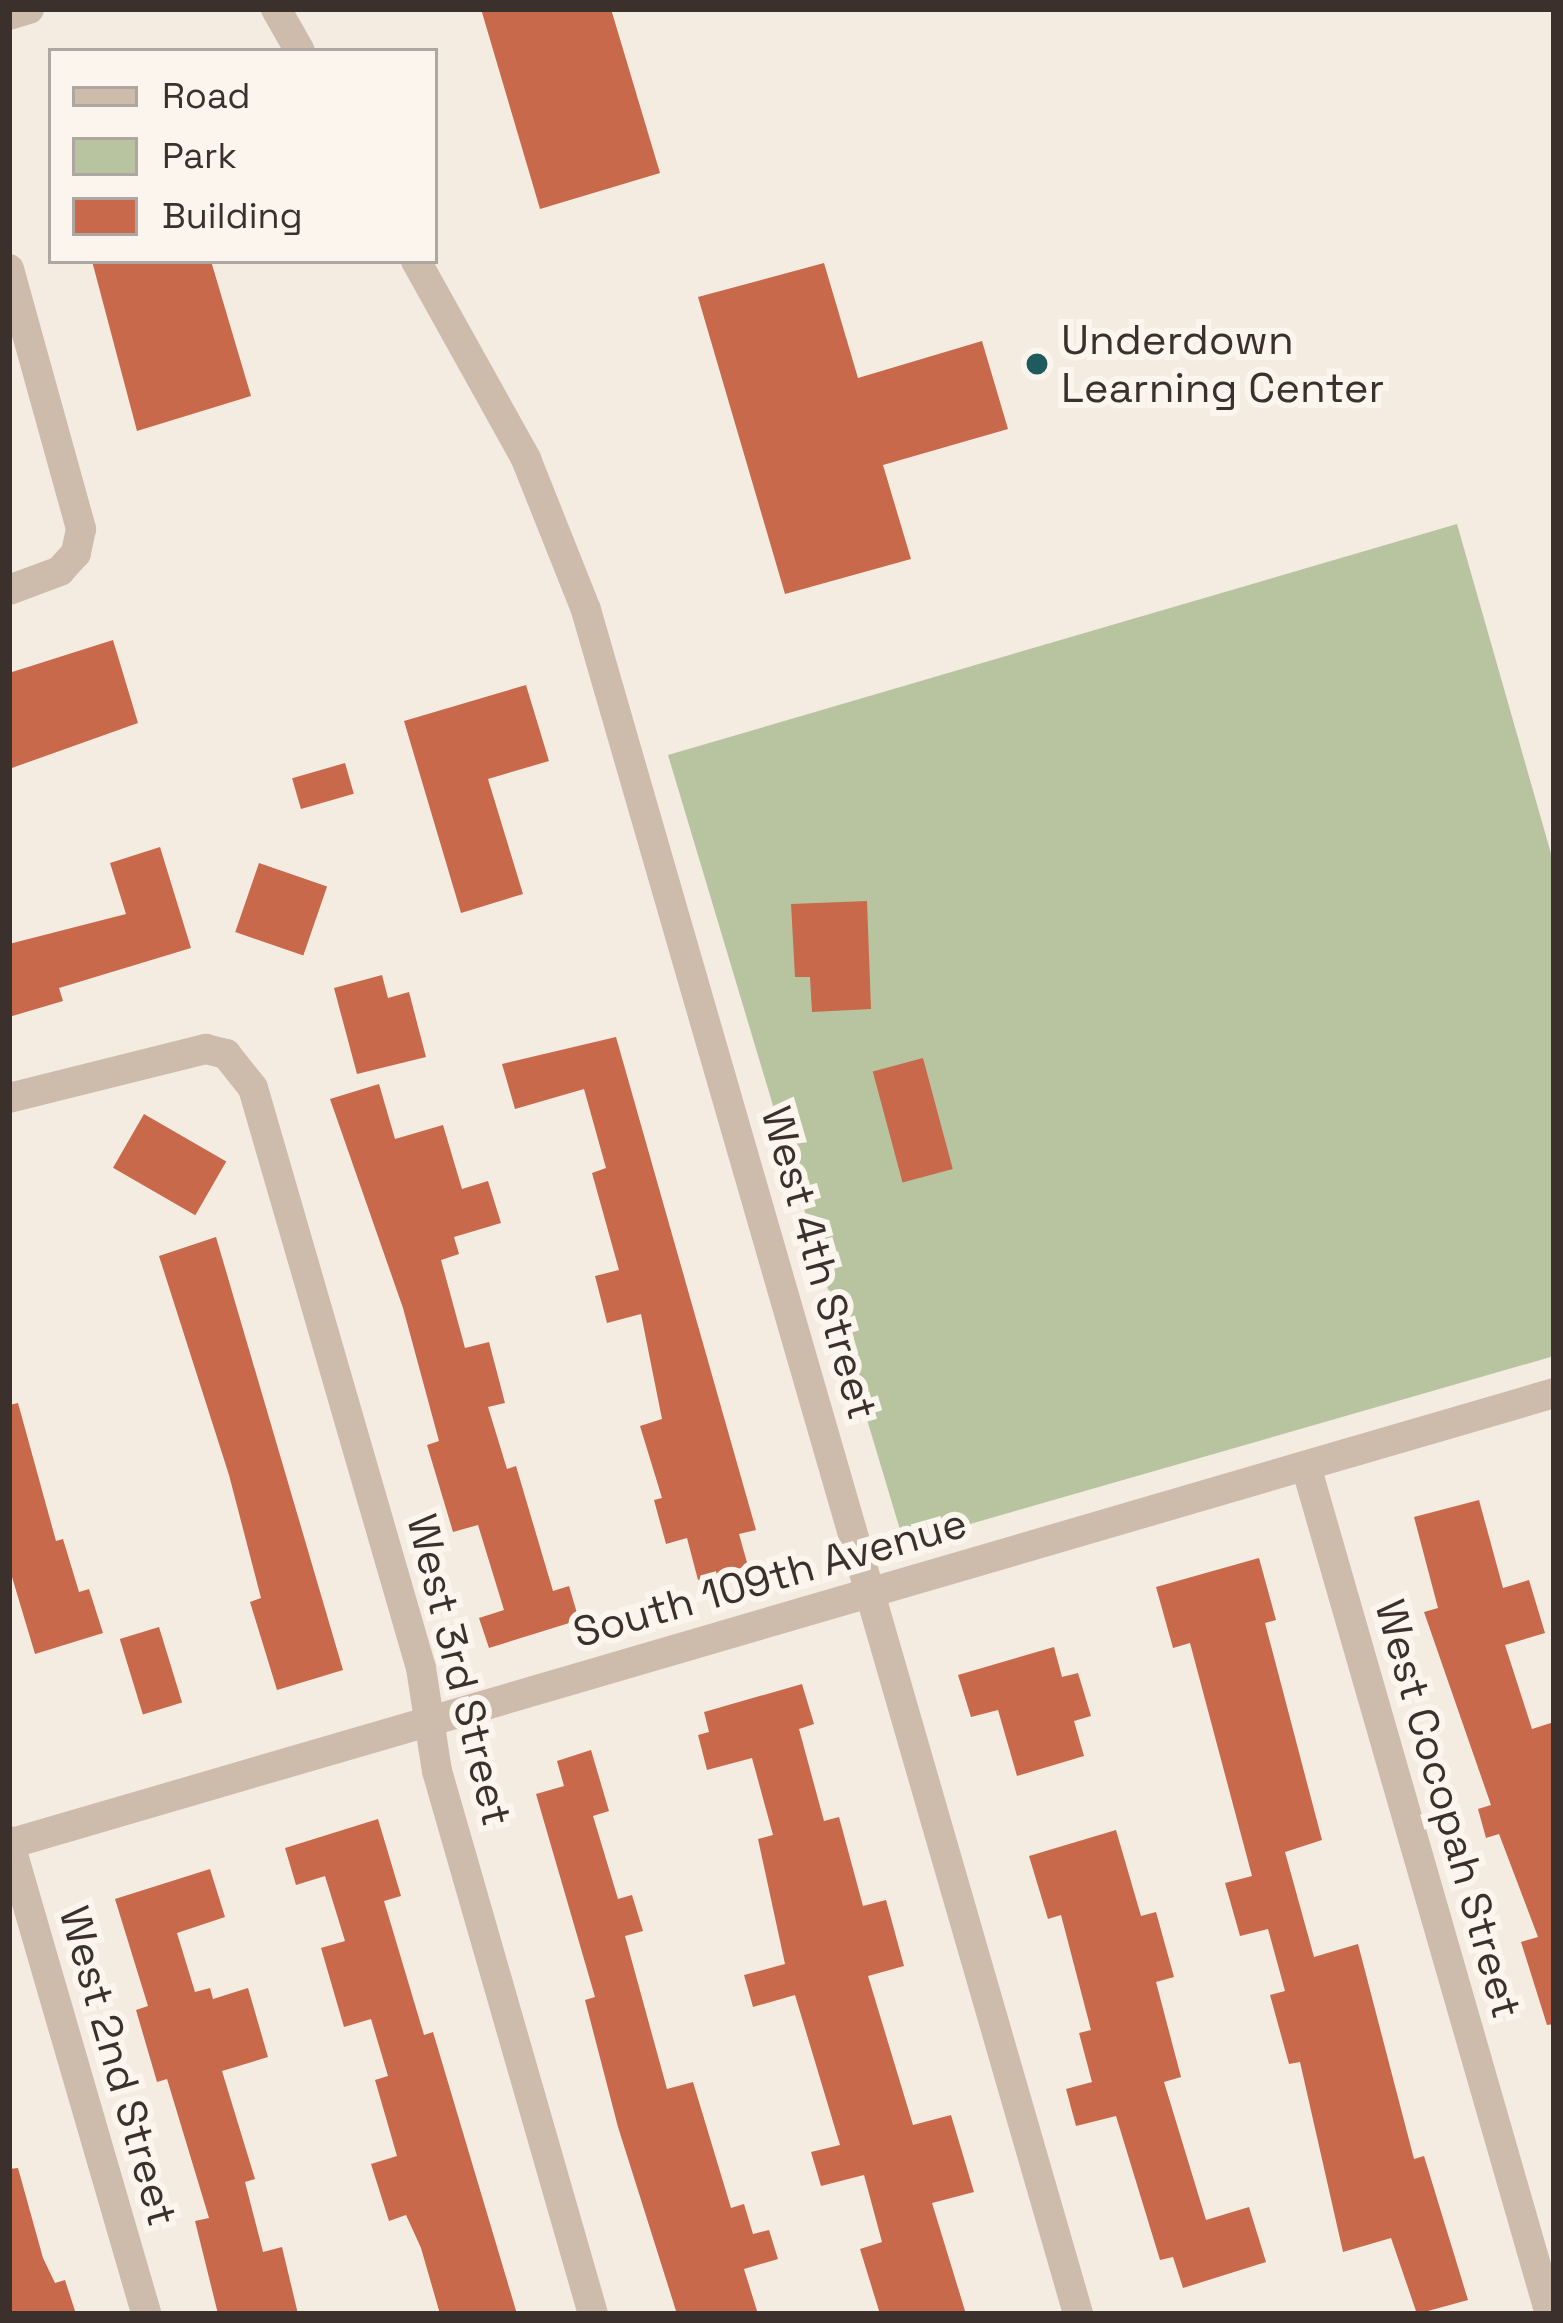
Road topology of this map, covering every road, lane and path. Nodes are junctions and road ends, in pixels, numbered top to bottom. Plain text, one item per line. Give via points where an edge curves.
1 (29, 9) edge
2 (276, 9) edge
3 (9, 15) edge
4 (298, 48) edge
5 (418, 264) edge
6 (9, 269) edge
7 (9, 590) edge
8 (9, 1098) edge
9 (1554, 1393) edge
10 (1306, 1466) junction
11 (870, 1593) junction
12 (430, 1721) junction
13 (9, 1843) edge
14 (146, 2314) edge
15 (593, 2314) edge
16 (1078, 2314) edge
17 (1550, 2314) edge

1 - 3 street
2 - 4 street
5 - 11 street, West 4th Street via 526,460 569,560
6 - 7 street via 76,502 76,553 60,571
8 - 12 street, West 3rd Street via 160,1055 226,1054 260,1108
9 - 10 street, South 109th Avenue
10 - 11 street, South 109th Avenue
10 - 17 street, West Cocopah Street
11 - 12 street, South 109th Avenue
11 - 16 street, West 4th Street
12 - 13 street, South 109th Avenue
12 - 15 street, West 3rd Street
13 - 14 street, West 2nd Street

